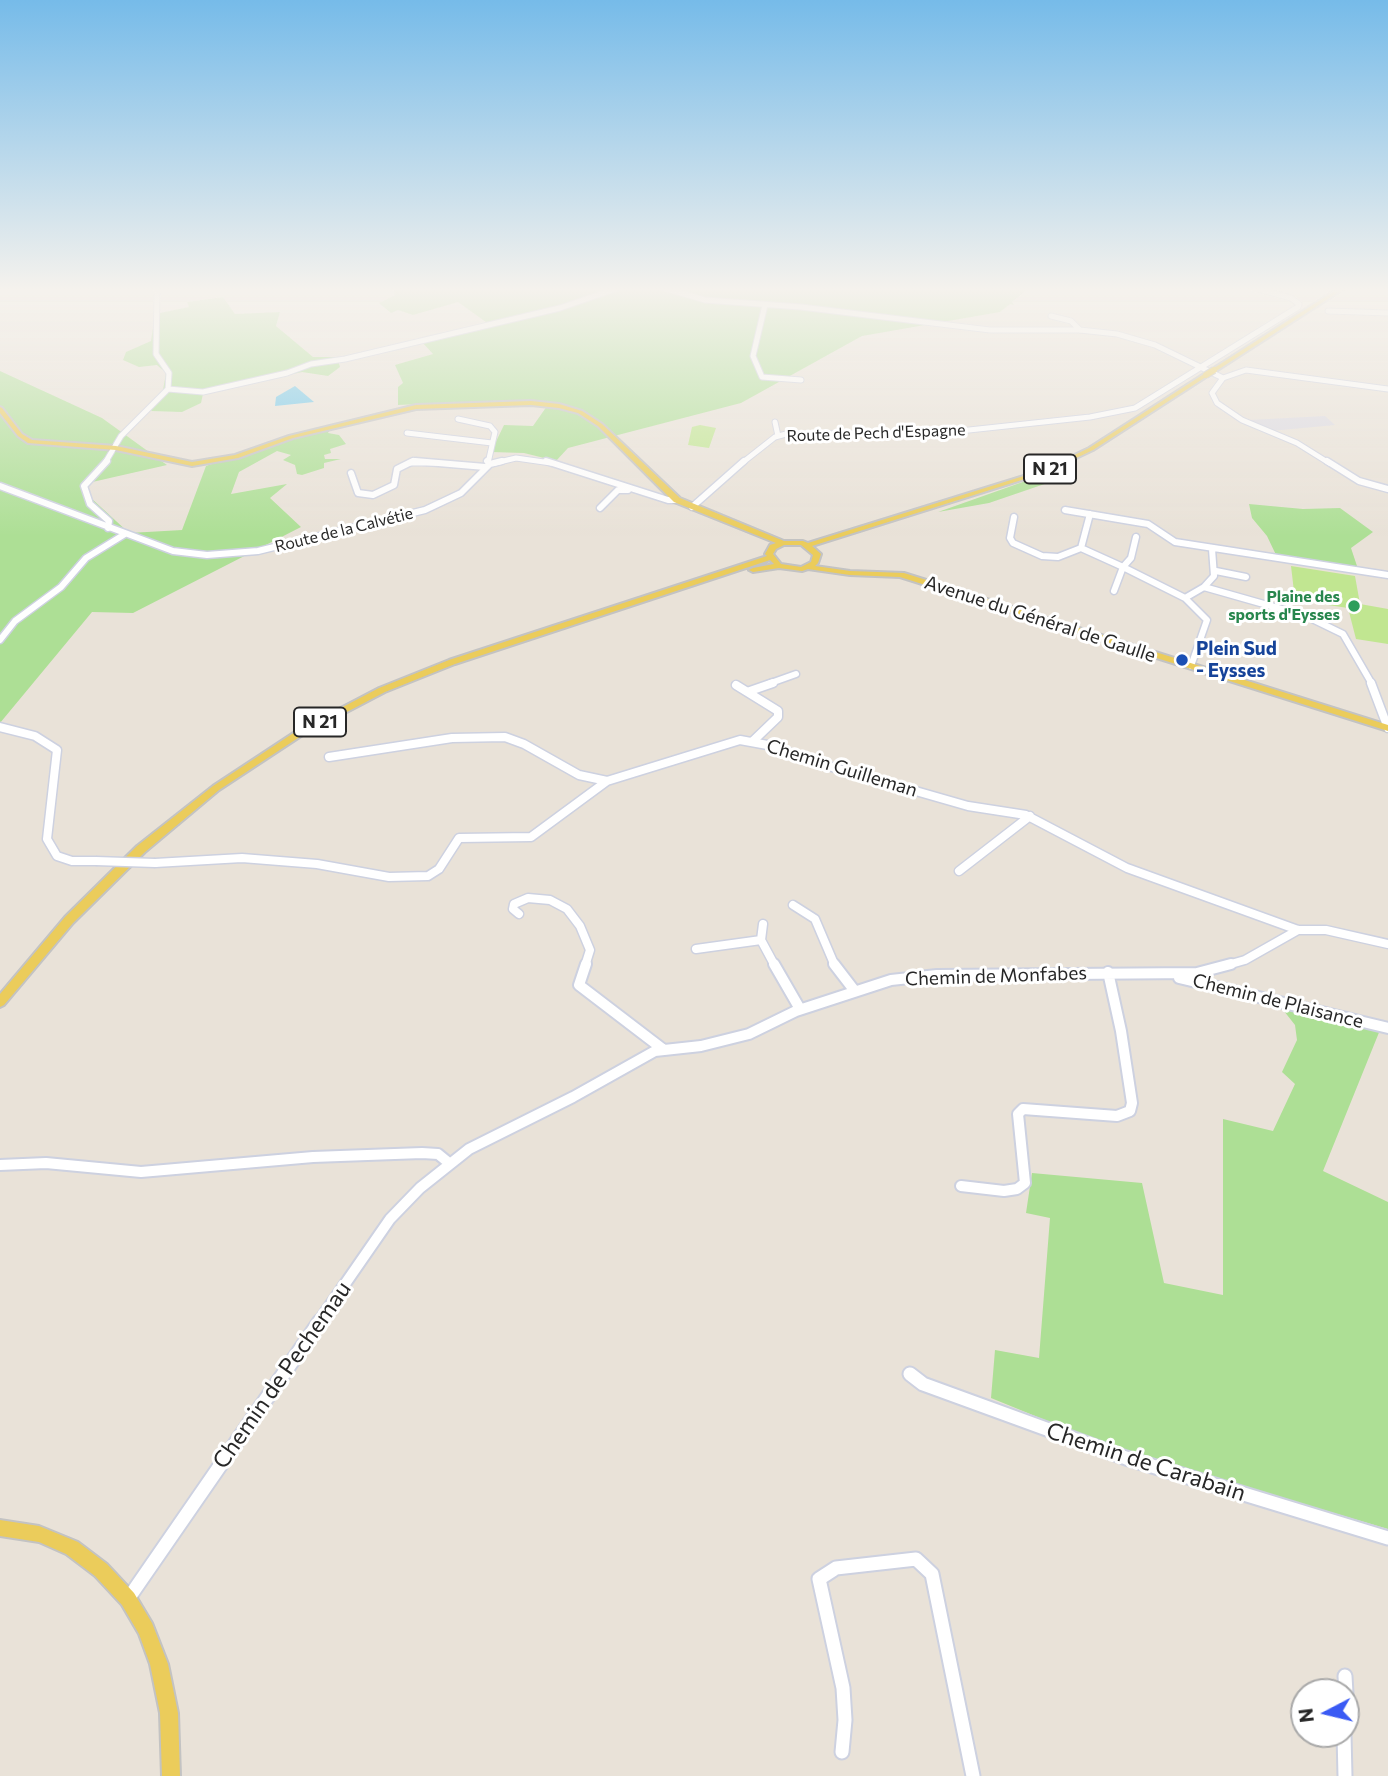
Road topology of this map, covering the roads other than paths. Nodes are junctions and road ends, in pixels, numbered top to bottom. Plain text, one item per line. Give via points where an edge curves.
1 (168, 371) edge
2 (293, 371) edge
3 (759, 371) edge
4 (1192, 371) edge
5 (1209, 371) edge
6 (1213, 371) edge
7 (1243, 371) edge
8 (1252, 371) edge
9 (1223, 378) junction
10 (801, 380) dead end
11 (168, 389) junction
12 (1388, 389) edge
13 (0, 409) edge
14 (457, 419) dead end
15 (775, 422) dead end
16 (407, 433) dead end
17 (778, 436) junction
18 (492, 443) junction
19 (116, 448) junction
20 (488, 466) junction
21 (351, 473) dead end
22 (0, 486) edge
23 (1388, 489) edge
24 (636, 490) junction
25 (677, 500) junction
26 (692, 507) junction
27 (600, 508) dead end
28 (1065, 510) dead end
29 (1090, 514) junction
30 (1014, 517) dead end
31 (732, 521) junction
32 (878, 526) junction
33 (108, 527) junction
34 (125, 534) junction
35 (1136, 537) dead end
36 (783, 542) junction
37 (809, 545) junction
38 (1081, 548) junction
39 (1212, 549) junction
40 (770, 554) junction
41 (817, 556) junction
42 (779, 566) junction
43 (809, 566) junction
44 (1121, 571) junction
45 (1216, 571) junction
46 (850, 573) junction
47 (721, 575) junction
48 (1388, 575) edge
49 (1246, 577) dead end
50 (1203, 587) junction
51 (1114, 591) dead end
52 (1185, 598) junction
53 (0, 640) edge
54 (1191, 666) junction
55 (796, 674) dead end
56 (736, 685) dead end
57 (747, 692) junction
58 (0, 727) edge
59 (1388, 728) edge
60 (753, 741) junction
61 (329, 757) dead end
62 (607, 781) junction
63 (1030, 816) junction
64 (959, 871) dead end
65 (793, 905) dead end
66 (519, 914) dead end
67 (763, 924) dead end
68 (1298, 930) junction
69 (761, 940) junction
70 (1388, 944) edge
71 (696, 949) dead end
72 (1108, 972) junction
73 (1167, 975) junction
74 (854, 990) junction
75 (0, 1002) edge
76 (800, 1009) junction
77 (1388, 1028) edge
78 (664, 1050) junction
79 (449, 1163) junction
80 (0, 1165) edge
81 (961, 1186) dead end
82 (910, 1374) dead end
83 (0, 1528) edge
84 (1388, 1538) edge
85 (128, 1599) junction
86 (1344, 1748) edge
87 (842, 1752) dead end
88 (171, 1776) edge
89 (973, 1776) edge
90 (1345, 1776) edge

1 - 11 street
2 - 11 street via 203,392
3 - 10 street via 762,377
4 - 17 street, Route de Pech d'Espagne via 1122,412 941,433 802,432
5 - 9 street
6 - 32 main road, N 21, bridge via 1091,449 1045,471
7 - 9 street
8 - 12 street
9 - 23 street via 1212,393 1228,411 1297,443 1359,481
11 - 19 street via 121,436
13 - 19 main road via 30,442
14 - 18 street via 490,426 495,432
15 - 17 street
16 - 18 street
17 - 26 street, Route de Pech d'Espagne
18 - 20 street
19 - 25 main road via 175,462 217,462 400,409 531,403 580,412 600,425
19 - 33 street via 84,486 90,504 110,521
20 - 21 street via 413,461 397,469 394,485 373,495 358,493
20 - 24 street via 531,458
20 - 34 street, Route de la Calvétie via 461,493 439,505 258,551 207,555 173,551
22 - 33 street, Route de la Calvétie
24 - 25 street
24 - 27 street via 620,490
25 - 26 main road
26 - 31 main road
28 - 29 street
29 - 38 street
29 - 39 street via 1148,524 1175,542
30 - 38 street via 1013,543 1049,557
31 - 36 main road
31 - 40 main road via 765,542
32 - 37 main road, N 21
32 - 41 main road, N 21
33 - 34 street, Route de la Calvétie
34 - 53 street via 86,558 61,587 27,610
35 - 44 street via 1131,558
36 - 37 main road
36 - 40 main road
37 - 41 main road
38 - 44 street
39 - 45 street
39 - 48 street
40 - 42 main road
40 - 47 main road, N 21
41 - 43 main road
41 - 46 main road
42 - 43 main road
42 - 47 main road, N 21
43 - 46 main road
44 - 51 street
44 - 52 street via 1135,573
45 - 49 street
45 - 50 street
46 - 54 main road, Avenue du Général de Gaulle via 901,575
47 - 75 main road, N 21 via 439,666 298,734 216,788 141,849 69,920
50 - 52 street
50 - 59 street via 1306,616 1343,634 1376,691
52 - 54 street via 1208,623
54 - 59 main road, Avenue du Général de Gaulle
55 - 57 street
56 - 57 street
57 - 60 street via 778,711 779,717
58 - 62 street, Chemin Guilleman, bridge via 36,736 57,750 47,839 57,856 72,861 243,858 416,879 439,869 459,838 531,836
60 - 62 street, Chemin Guilleman via 720,744
60 - 63 street, Chemin Guilleman via 968,806
61 - 62 street via 452,738 505,737 579,775
63 - 64 street
63 - 68 street, Chemin Guilleman via 1126,868
65 - 74 street via 815,919 835,965
66 - 78 street via 514,904 528,898 550,900 567,909 590,950 579,985
67 - 69 street
68 - 70 street via 1326,930
68 - 73 street, Chemin de Monfabes via 1245,960 1197,973
69 - 71 street
69 - 76 street
72 - 73 street, Chemin de Monfabes
72 - 74 street, Chemin de Monfabes via 937,975
72 - 81 street via 1121,1031 1130,1111 1117,1116 1023,1109 1018,1114 1025,1183 1004,1191
73 - 77 street, Chemin de Plaisance
74 - 76 street, Chemin de Monfabes
76 - 78 street, Chemin de Monfabes via 749,1034
78 - 79 street, Chemin de Pechemau via 636,1059
79 - 80 street via 438,1154 422,1153 141,1172 46,1163
79 - 85 street, Chemin de Pechemau via 390,1219
82 - 84 street, Chemin de Carabain via 923,1384 1126,1458
83 - 85 main road via 39,1534 72,1548
85 - 88 main road via 159,1664 169,1713
86 - 90 street
87 - 89 street via 843,1688 819,1579 836,1568 916,1559 932,1574

